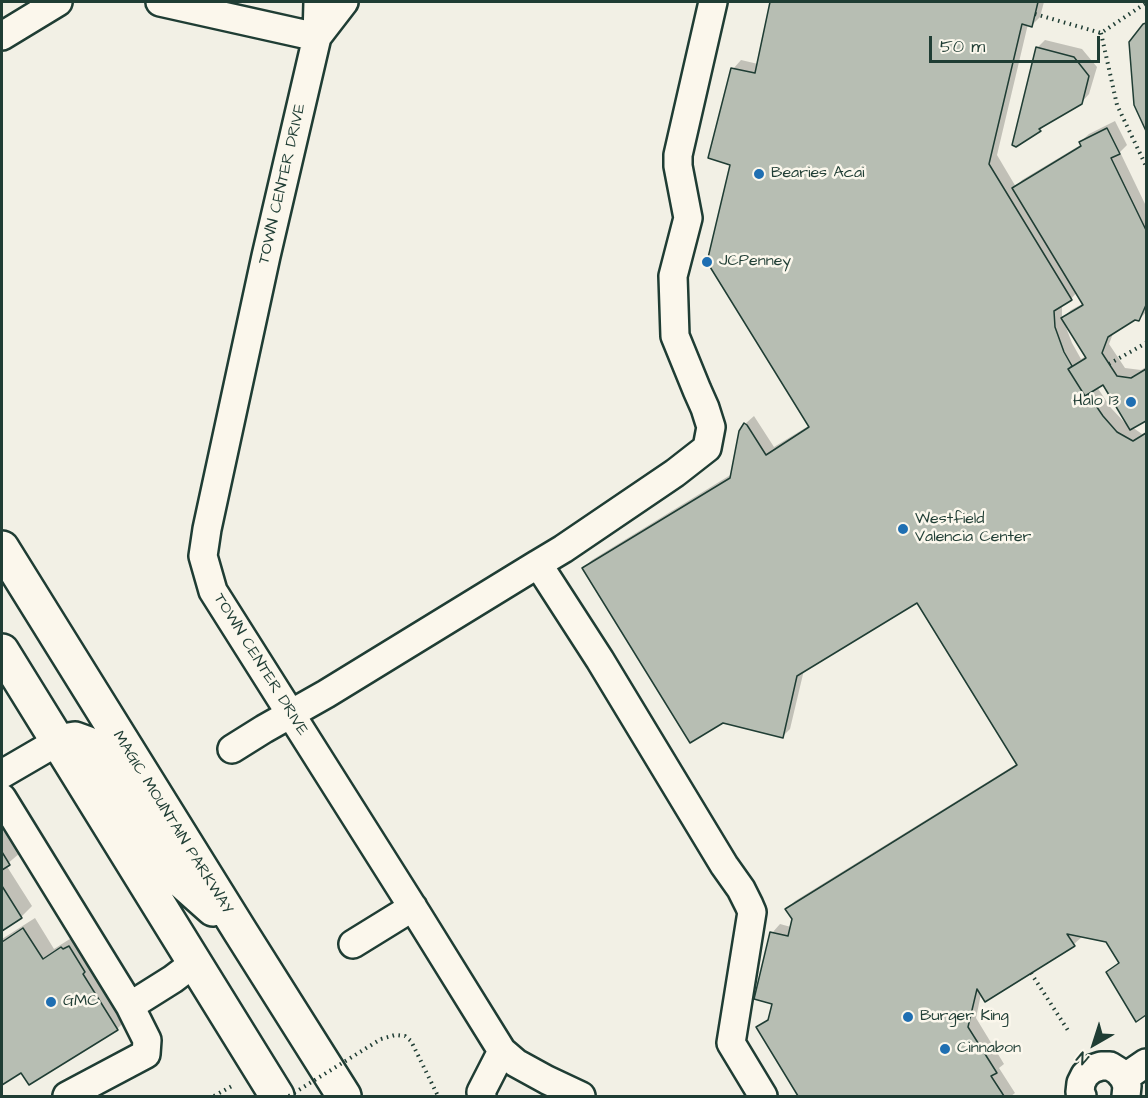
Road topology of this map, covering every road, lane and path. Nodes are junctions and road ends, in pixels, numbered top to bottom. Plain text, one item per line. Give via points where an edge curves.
1 (58, 2) edge
2 (160, 2) edge
3 (318, 2) edge
4 (344, 2) edge
5 (713, 2) edge
6 (1146, 3) edge
7 (1035, 14) dead end
8 (1101, 33) junction
9 (2, 36) edge
10 (317, 37) junction
11 (1146, 165) edge
12 (1146, 343) edge
13 (1109, 364) dead end
14 (2, 548) edge
15 (538, 564) junction
16 (2, 651) edge
17 (291, 714) junction
18 (57, 742) junction
19 (232, 749) dead end
20 (2, 774) edge
21 (2, 798) edge
22 (413, 907) junction
23 (240, 932) junction
24 (353, 944) dead end
25 (194, 963) junction
26 (1031, 973) dead end
27 (130, 1006) junction
28 (1069, 1032) dead end
29 (502, 1051) junction
30 (1132, 1079) edge
31 (232, 1086) dead end
32 (68, 1096) edge
33 (214, 1096) edge
34 (277, 1096) edge
35 (289, 1096) edge
36 (344, 1096) edge
37 (438, 1096) edge
38 (482, 1096) edge
39 (581, 1096) edge
40 (763, 1096) edge
41 (1082, 1096) edge

1 - 9 street
2 - 10 street
3 - 10 street, TOWN CENTER DRIVE
4 - 10 street, TOWN CENTER DRIVE
5 - 15 street via 678,154 688,218 673,276 675,336 711,427 707,448
6 - 8 path
7 - 8 path
8 - 11 path via 1117,105
10 - 17 street, TOWN CENTER DRIVE via 269,242 204,556 213,591
12 - 13 path
14 - 23 main road, MAGIC MOUNTAIN PARKWAY
15 - 17 street
15 - 40 street via 750,905 731,1042
16 - 18 main road
17 - 19 street
17 - 22 street, TOWN CENTER DRIVE
18 - 20 street
18 - 23 main road via 75,739 86,743 168,869
18 - 25 main road
21 - 27 street
22 - 24 street
22 - 29 street, TOWN CENTER DRIVE
23 - 36 main road, MAGIC MOUNTAIN PARKWAY
25 - 27 street
25 - 34 main road
26 - 28 path
27 - 32 street via 147,1040 146,1054
29 - 38 street
29 - 39 street, TOWN CENTER DRIVE via 526,1069
30 - 41 street via 1110,1066 1092,1069 1081,1083
31 - 33 path
35 - 37 path, bridge via 381,1039 395,1035 411,1041

